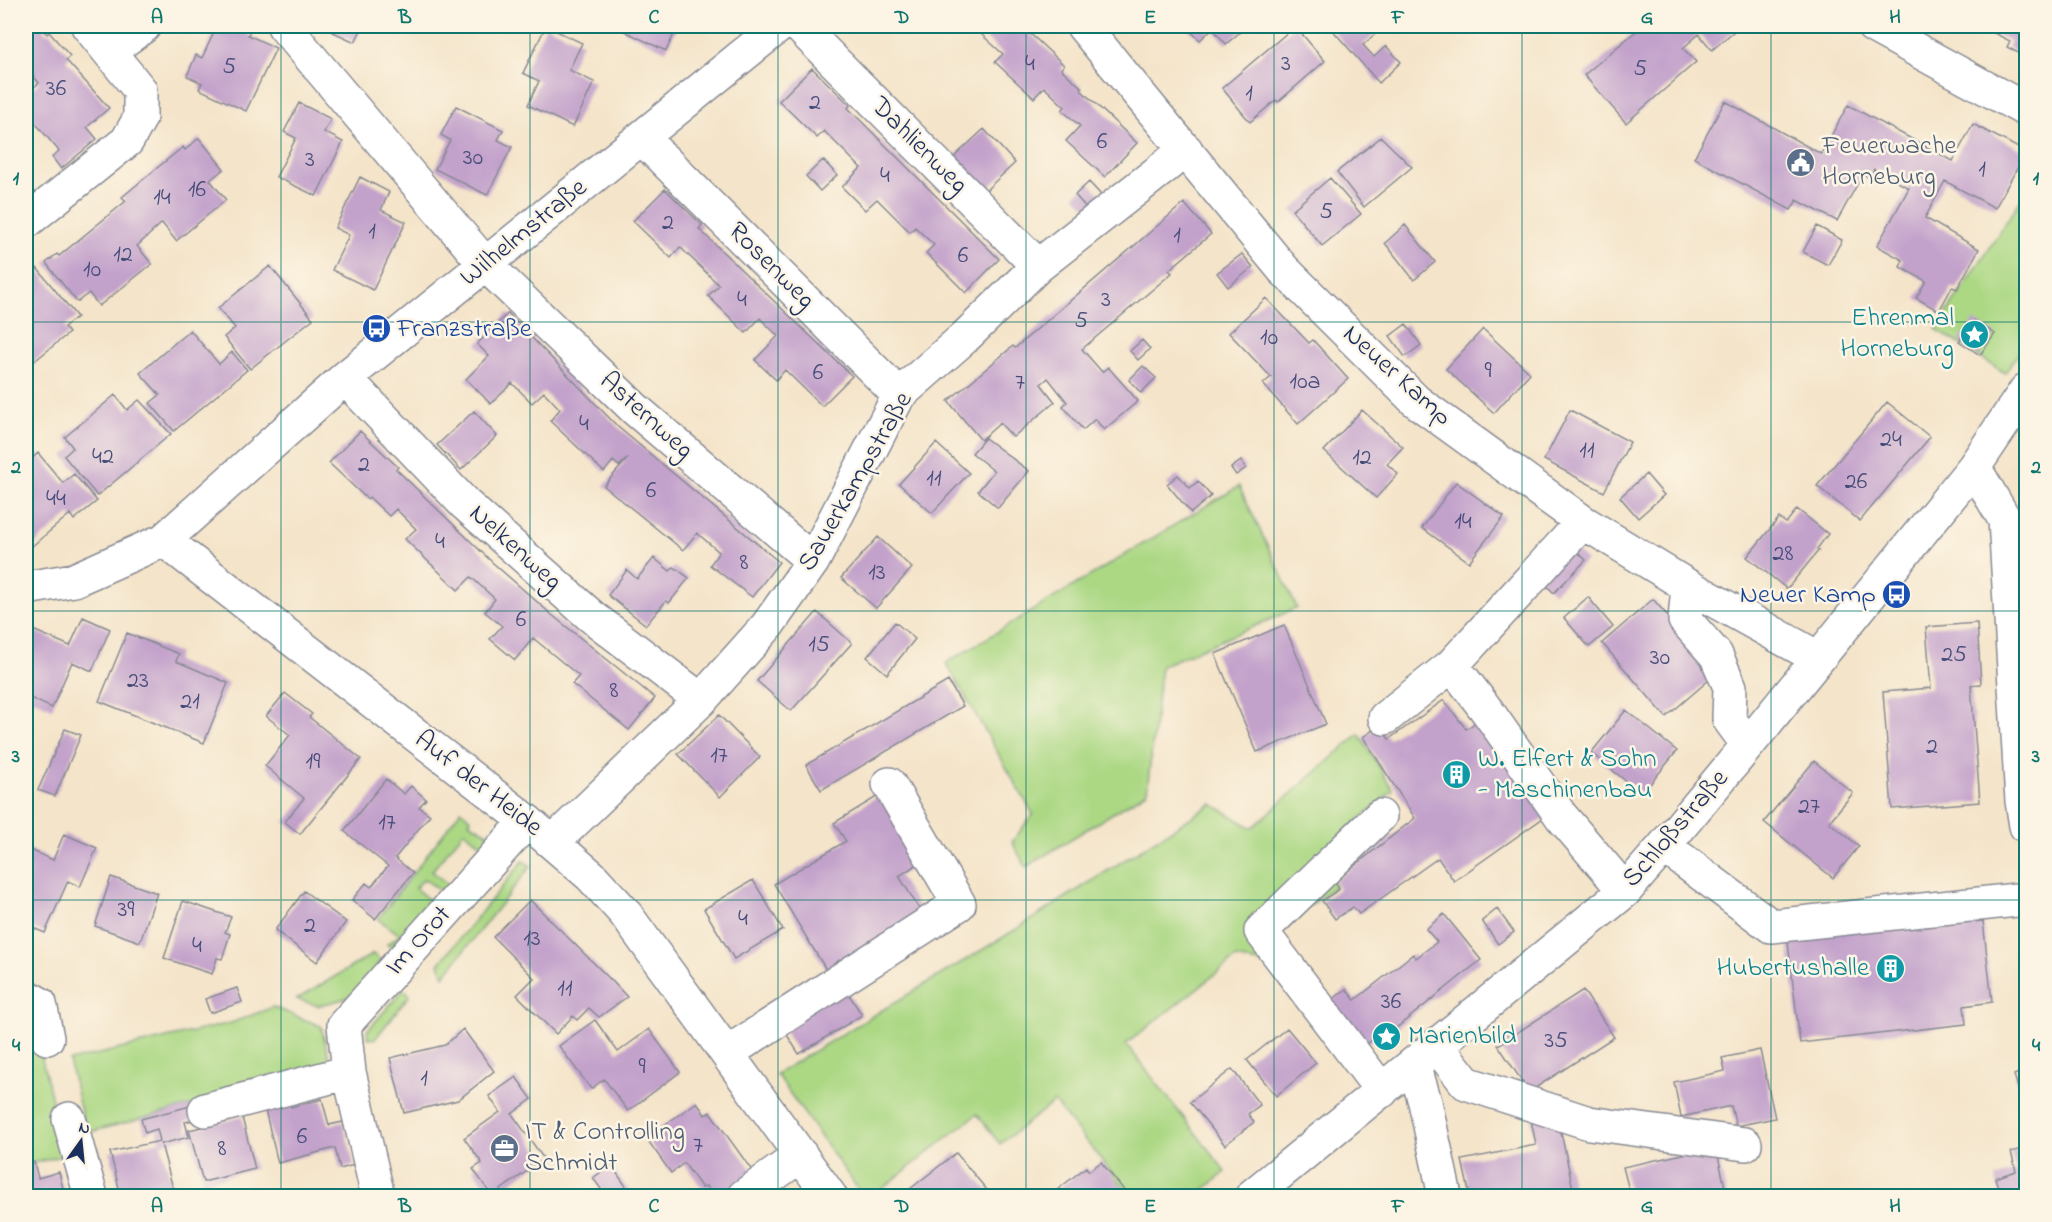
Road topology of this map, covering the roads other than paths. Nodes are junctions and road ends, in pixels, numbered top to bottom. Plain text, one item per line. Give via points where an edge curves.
1 (88, 26) edge
2 (144, 26) edge
3 (284, 26) edge
4 (779, 26) edge
5 (799, 26) edge
6 (1083, 26) edge
7 (1873, 26) edge
8 (109, 51) junction
9 (2026, 110) edge
10 (642, 138) junction
11 (1186, 150) junction
12 (26, 222) edge
13 (485, 264) junction
14 (1038, 266) junction
15 (345, 378) junction
16 (2026, 390) edge
17 (899, 395) junction
18 (1974, 467) junction
19 (1583, 522) junction
20 (164, 540) junction
21 (813, 561) junction
22 (1688, 586) junction
23 (26, 588) edge
24 (1818, 658) junction
25 (1452, 666) junction
26 (701, 700) junction
27 (1385, 718) dead end
28 (1748, 746) junction
29 (888, 784) dead end
30 (1380, 816) dead end
31 (527, 821) junction
32 (2026, 826) edge
33 (553, 842) junction
34 (1664, 846) junction
35 (1625, 891) junction
36 (2026, 899) edge
37 (26, 996) edge
38 (47, 1038) dead end
39 (727, 1053) junction
40 (1425, 1056) junction
41 (350, 1072) junction
42 (1382, 1091) junction
43 (205, 1110) dead end
44 (69, 1119) dead end
45 (1745, 1144) dead end
46 (801, 1155) junction
47 (91, 1197) edge
48 (378, 1197) edge
49 (744, 1197) edge
50 (830, 1197) edge
51 (1252, 1197) edge
52 (1445, 1197) edge

1 - 8 street
2 - 8 street
3 - 13 street
4 - 10 street, Wilhelmstraße
5 - 14 street, Dahlienweg
6 - 11 street, Neuer Kamp
7 - 9 street
8 - 12 street via 140,90 140,118 127,141
10 - 13 street, Wilhelmstraße
10 - 17 street, Rosenweg
11 - 14 street, Sauerkampstraße
11 - 19 street, Neuer Kamp via 1283,269 1416,401
13 - 15 street, Wilhelmstraße
13 - 21 street, Asternweg via 635,409
14 - 17 street, Sauerkampstraße
15 - 20 street, Wilhelmstraße
15 - 26 street, Nelkenweg via 465,504 591,616
16 - 18 street, Schloßstraße
17 - 21 street, Sauerkampstraße
18 - 24 street, Schloßstraße
18 - 32 street via 2005,520
19 - 22 street, Neuer Kamp
19 - 25 street
20 - 23 street via 74,580
20 - 31 street, Auf der Heide
21 - 26 street, Sauerkampstraße via 767,626
22 - 24 street, Neuer Kamp
22 - 28 street via 1685,620 1716,656 1730,687 1729,719
24 - 28 street, Schloßstraße
25 - 27 street
25 - 35 street via 1561,816
26 - 33 street, Sauerkampstraße
28 - 34 street, Schloßstraße
29 - 39 street via 959,904
30 - 42 street via 1261,931
31 - 33 street, Auf der Heide
31 - 41 street, Im Orot via 344,1025
33 - 39 street, Auf der Heide via 624,912
34 - 35 street, Schloßstraße
34 - 36 street via 1772,926
35 - 40 street, Schloßstraße
37 - 38 street via 40,1004
39 - 46 street, Auf der Heide
40 - 42 street, Schloßstraße
40 - 45 street via 1466,1083 1589,1123
40 - 52 street via 1425,1102
41 - 43 street
41 - 48 street, Im Orot
42 - 51 street, Schloßstraße
44 - 47 street
46 - 49 street
46 - 50 street, Auf der Heide

